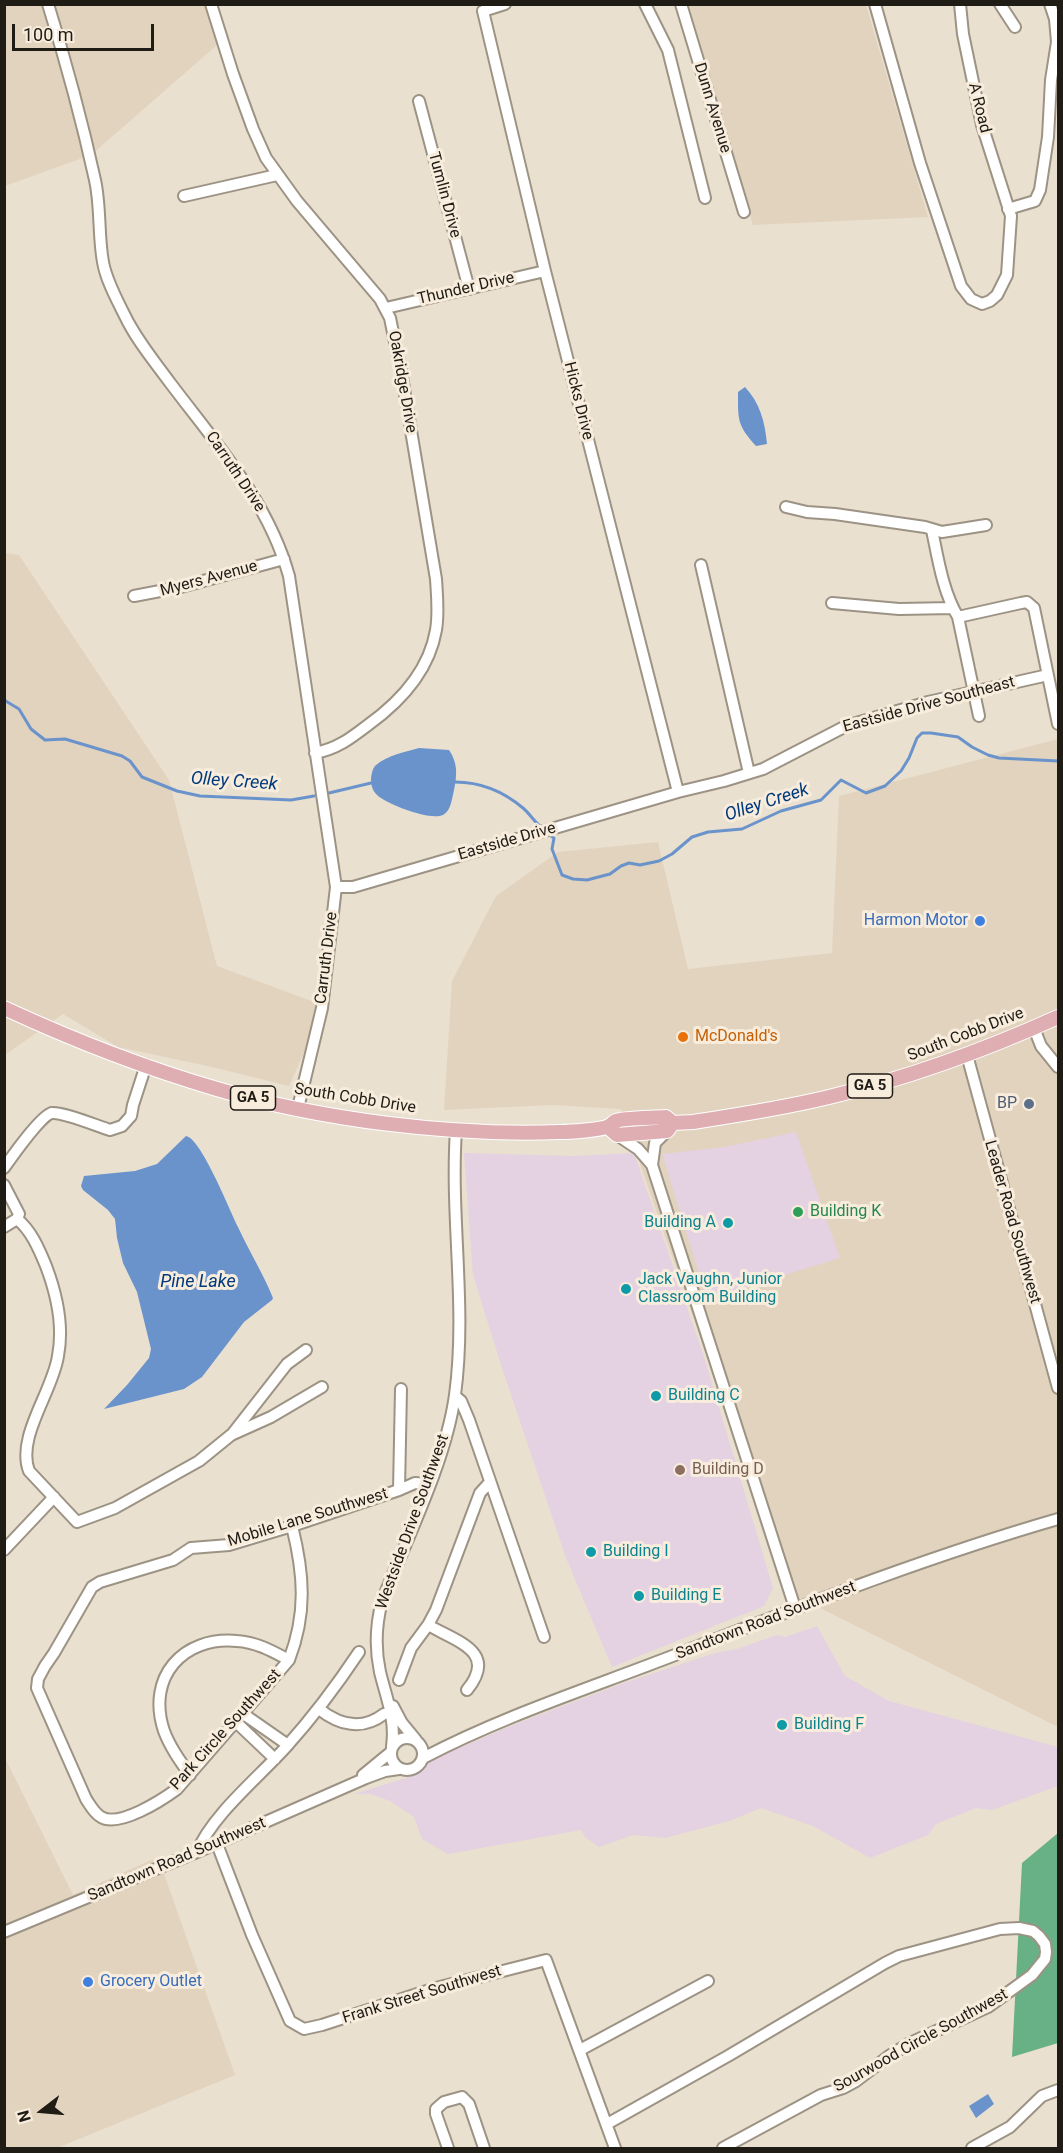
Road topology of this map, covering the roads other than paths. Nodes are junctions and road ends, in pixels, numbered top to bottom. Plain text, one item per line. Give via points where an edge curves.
1 (48, 4) edge
2 (211, 4) edge
3 (505, 4) edge
4 (645, 4) edge
5 (681, 4) edge
6 (875, 4) edge
7 (1000, 4) edge
8 (1050, 4) edge
9 (963, 5) edge
10 (1015, 27) dead end
11 (419, 101) dead end
12 (277, 175) junction
13 (184, 196) dead end
14 (705, 198) dead end
15 (1008, 208) junction
16 (744, 212) dead end
17 (545, 271) junction
18 (469, 289) junction
19 (386, 308) junction
20 (786, 507) dead end
21 (986, 525) dead end
22 (932, 530) junction
23 (284, 559) junction
24 (701, 565) dead end
25 (134, 596) dead end
26 (832, 603) dead end
27 (956, 612) junction
28 (1048, 675) junction
29 (974, 692) junction
30 (979, 717) dead end
31 (1059, 723) edge
32 (315, 753) junction
33 (749, 773) junction
34 (678, 792) junction
35 (336, 887) junction
36 (4, 1008) edge
37 (1059, 1017) edge
38 (1034, 1028) junction
39 (967, 1055) junction
40 (146, 1065) junction
41 (1059, 1067) edge
42 (298, 1108) junction
43 (670, 1127) junction
44 (456, 1130) junction
45 (613, 1131) junction
46 (652, 1165) junction
47 (4, 1168) edge
48 (4, 1185) edge
49 (17, 1219) junction
50 (4, 1227) edge
51 (306, 1350) dead end
52 (322, 1387) dead end
53 (1059, 1388) edge
54 (401, 1389) dead end
55 (455, 1396) junction
56 (231, 1435) junction
57 (490, 1482) junction
58 (429, 1484) junction
59 (399, 1490) junction
60 (54, 1497) junction
61 (1059, 1519) edge
62 (292, 1526) junction
63 (4, 1550) edge
64 (795, 1608) junction
65 (428, 1625) junction
66 (544, 1637) dead end
67 (359, 1652) dead end
68 (289, 1660) junction
69 (399, 1680) dead end
70 (466, 1690) dead end
71 (388, 1698) junction
72 (318, 1709) junction
73 (384, 1714) dead end
74 (239, 1717) junction
75 (476, 1732) junction
76 (418, 1742) junction
77 (288, 1745) junction
78 (391, 1749) junction
79 (423, 1758) junction
80 (275, 1759) junction
81 (399, 1768) junction
82 (189, 1775) junction
83 (348, 1786) junction
84 (102, 1818) joint
85 (217, 1844) junction
86 (197, 1852) junction
87 (4, 1932) edge
88 (708, 1981) dead end
89 (580, 2050) junction
90 (1059, 2090) edge
91 (607, 2124) junction
92 (448, 2148) edge
93 (484, 2148) edge
94 (615, 2148) edge
95 (723, 2148) edge
96 (972, 2148) edge

1 - 23 street, Carruth Drive via 96,183 104,265 116,297 148,353 255,497
2 - 12 street, Oakridge Drive via 253,129
3 - 17 street, Hicks Drive via 483,11
4 - 14 street via 668,50
5 - 16 street, Dunn Avenue
6 - 15 street, A Road via 920,163 961,286 982,304 997,295 1007,275 1011,216
7 - 10 street
8 - 15 street via 1057,42 1040,190 1035,201
9 - 15 street, A Road via 963,34 982,125
11 - 18 street, Tumlin Drive
12 - 13 street
12 - 19 street, Oakridge Drive
17 - 18 street, Thunder Drive
17 - 34 street, Hicks Drive
18 - 19 street, Thunder Drive
19 - 32 street, Oakridge Drive via 401,371 436,579 436,628 419,674 386,712 336,748
20 - 22 street
21 - 22 street
22 - 27 street
23 - 25 street, Myers Avenue
23 - 32 street, Carruth Drive
24 - 33 street
26 - 27 street
27 - 28 street via 1030,604 1036,614
27 - 29 street
28 - 29 street, Eastside Drive Southeast
28 - 31 street
29 - 30 street
29 - 33 street, Eastside Drive Southeast via 846,726 777,763
32 - 35 street, Carruth Drive
33 - 34 street, Eastside Drive Southeast
34 - 35 street, Eastside Drive via 353,887
35 - 42 street, Carruth Drive via 322,1008
36 - 40 main road, South Cobb Drive / GA 5
37 - 38 main road, South Cobb Drive / GA 5
38 - 39 main road, South Cobb Drive / GA 5
38 - 41 street via 1041,1046
39 - 43 main road, South Cobb Drive / GA 5 via 829,1097
39 - 53 street, Leader Road Southwest
40 - 42 main road, South Cobb Drive / GA 5 via 217,1090
40 - 47 street via 131,1116 122,1126 110,1130 52,1113 39,1122
42 - 44 main road, South Cobb Drive / GA 5
43 - 45 main road, South Cobb Drive / GA 5 via 666,1117 616,1120
43 - 46 street via 655,1143
44 - 45 main road, South Cobb Drive / GA 5
44 - 55 street, Westside Drive Southwest
45 - 46 street
46 - 64 street
48 - 49 street via 19,1214
49 - 50 street
49 - 60 street via 26,1225 42,1256 60,1313 58,1356 26,1444 29,1471
51 - 56 street via 287,1364
52 - 56 street
54 - 59 street, Mobile Lane Southwest
55 - 57 street via 469,1420
55 - 58 street, Westside Drive Southwest
56 - 60 street via 199,1461 115,1508 84,1520 72,1519
57 - 65 street via 480,1492
57 - 66 street
58 - 59 street, Mobile Lane Southwest
58 - 71 street, Westside Drive Southwest via 379,1613 378,1656
59 - 62 street, Mobile Lane Southwest
60 - 63 street
61 - 64 street, Sandtown Road Southwest
62 - 68 street, Park Circle Southwest via 300,1569 302,1617
62 - 84 street, Mobile Lane Southwest via 229,1545 191,1548 173,1560 100,1582 87,1594 38,1679 37,1688 86,1799
64 - 75 street, Sandtown Road Southwest
65 - 69 street via 411,1648
65 - 70 street via 465,1646 477,1659 479,1672
67 - 72 street
68 - 74 street, Park Circle Southwest
68 - 82 street via 255,1644 224,1641 195,1647 174,1662 160,1692 161,1716 168,1740
71 - 76 street, Westside Drive Southwest
71 - 78 street, Westside Drive Southwest via 393,1725
72 - 73 street via 330,1718 350,1724 370,1723
72 - 77 street
74 - 77 street
74 - 80 street
74 - 82 street, Park Circle Southwest
75 - 76 street, Sandtown Road Southwest via 435,1744
75 - 79 street, Sandtown Road Southwest
76 - 78 street via 406,1737
76 - 79 street
77 - 80 street
78 - 81 street via 392,1762
78 - 83 street, Sandtown Road Southwest
79 - 81 street via 410,1770
80 - 86 street via 209,1831
81 - 83 street, Sandtown Road Southwest
82 - 84 street, Park Circle Southwest via 177,1789 141,1810 113,1819
83 - 85 street, Sandtown Road Southwest
85 - 86 street, Sandtown Road Southwest
85 - 89 street, Frank Street Southwest via 290,2021 304,2029 436,1988 546,1960
86 - 87 street, Sandtown Road Southwest
88 - 89 street
89 - 91 street, Frank Street Southwest
90 - 96 street via 1042,2096 1010,2127
91 - 94 street, Frank Street Southwest
91 - 95 street, Sourwood Circle Southwest via 900,1956 1000,1929 1033,1931 1045,1944 1041,1966 988,2007 910,2043 850,2085 821,2095
92 - 93 street via 436,2109 444,2102 462,2097 469,2104

